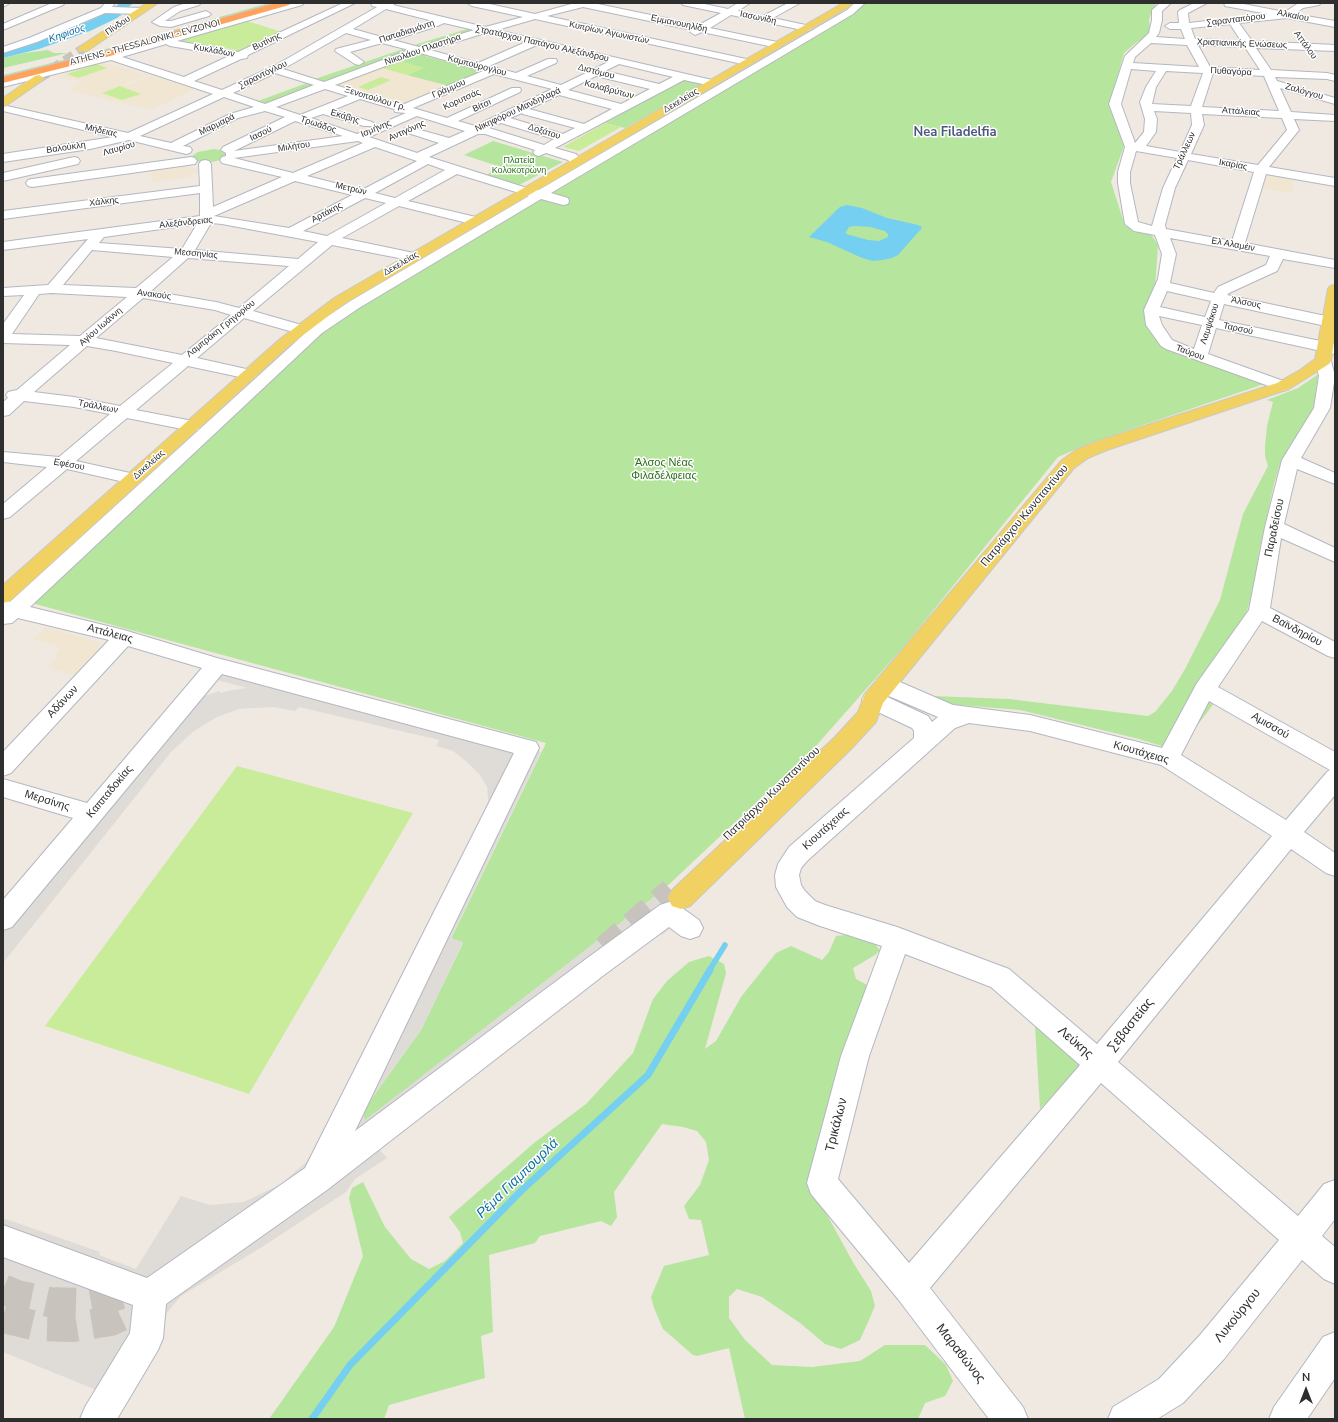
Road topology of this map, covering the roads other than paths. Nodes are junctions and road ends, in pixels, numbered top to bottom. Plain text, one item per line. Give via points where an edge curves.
1 (60, 3) edge
2 (196, 3) edge
3 (256, 3) edge
4 (286, 3) edge
5 (299, 3) edge
6 (350, 3) edge
7 (372, 3) edge
8 (472, 3) edge
9 (558, 3) edge
10 (583, 3) edge
11 (686, 3) edge
12 (745, 3) edge
13 (795, 3) edge
14 (847, 3) edge
15 (860, 3) edge
16 (1166, 3) edge
17 (1202, 3) edge
18 (1309, 3) edge
19 (1228, 4) edge
20 (388, 5) edge
21 (462, 7) edge
22 (435, 8) dead end
23 (128, 10) edge
24 (216, 11) dead end
25 (729, 12) junction
26 (519, 14) junction
27 (1287, 15) junction
28 (426, 16) junction
29 (534, 17) junction
30 (632, 17) junction
31 (248, 18) junction
32 (764, 19) junction
33 (442, 20) junction
34 (1232, 20) junction
35 (262, 22) dead end
36 (309, 22) junction
37 (1335, 24) edge
38 (345, 25) junction
39 (375, 25) dead end
40 (1291, 25) dead end
41 (276, 26) dead end
42 (1156, 26) junction
43 (1185, 26) junction
44 (470, 27) junction
45 (3, 28) edge
46 (600, 28) junction
47 (702, 28) junction
48 (808, 28) junction
49 (390, 29) dead end
50 (484, 30) junction
51 (289, 31) junction
52 (405, 33) junction
53 (44, 35) junction
54 (1298, 36) dead end
55 (501, 39) junction
56 (384, 40) junction
57 (1148, 40) junction
58 (165, 42) junction
59 (536, 42) junction
60 (575, 42) dead end
61 (1191, 42) junction
62 (1248, 44) junction
63 (778, 45) junction
64 (406, 46) junction
65 (668, 46) junction
66 (1306, 46) junction
67 (197, 47) junction
68 (558, 48) junction
69 (1335, 48) edge
70 (84, 49) tunnel mouth
71 (3, 50) edge
72 (420, 50) junction
73 (479, 50) junction
74 (340, 51) junction
75 (182, 54) dead end
76 (239, 55) junction
77 (109, 56) junction
78 (309, 56) junction
79 (460, 56) junction
80 (501, 57) junction
81 (552, 61) junction
82 (618, 61) junction
83 (289, 62) junction
84 (359, 62) junction
85 (747, 62) junction
86 (161, 63) dead end
87 (564, 64) dead end
88 (634, 65) junction
89 (479, 66) junction
90 (1126, 66) junction
91 (576, 68) dead end
92 (1163, 68) junction
93 (63, 69) junction
94 (147, 70) junction
95 (274, 70) junction
96 (1208, 70) junction
97 (3, 71) edge
98 (496, 71) junction
99 (596, 72) junction
100 (292, 75) junction
101 (550, 75) dead end
102 (518, 76) junction
103 (683, 76) junction
104 (1331, 77) edge
105 (39, 78) tunnel mouth
106 (1270, 78) junction
107 (474, 79) junction
108 (3, 80) edge
109 (309, 80) junction
110 (537, 81) junction
111 (185, 82) junction
112 (577, 82) junction
113 (246, 83) junction
114 (488, 83) dead end
115 (712, 83) junction
116 (3, 84) edge
117 (323, 84) junction
118 (591, 85) dead end
119 (502, 87) dead end
120 (660, 88) junction
121 (344, 90) junction
122 (516, 90) junction
123 (561, 90) junction
124 (442, 93) junction
125 (222, 94) junction
126 (360, 95) junction
127 (626, 95) dead end
128 (457, 97) dead end
129 (640, 98) junction
130 (542, 99) junction
131 (471, 101) dead end
132 (1335, 101) edge
133 (249, 103) junction
134 (339, 103) junction
135 (554, 104) dead end
136 (484, 105) junction
137 (1147, 106) junction
138 (4, 108) edge
139 (263, 108) junction
140 (404, 108) junction
141 (622, 108) junction
142 (358, 109) dead end
143 (323, 110) junction
144 (1196, 110) junction
145 (516, 111) junction
146 (417, 112) junction
147 (590, 114) dead end
148 (1286, 115) junction
149 (234, 116) junction
150 (439, 116) junction
151 (293, 117) junction
152 (605, 118) junction
153 (1335, 118) edge
154 (500, 119) junction
155 (368, 124) junction
156 (89, 128) junction
157 (586, 128) junction
158 (409, 130) junction
159 (475, 130) junction
160 (352, 136) junction
161 (129, 137) junction
162 (566, 139) junction
163 (147, 141) junction
164 (448, 142) junction
165 (376, 143) junction
166 (172, 147) junction
167 (1134, 148) junction
168 (542, 150) junction
169 (225, 153) junction
170 (1182, 156) junction
171 (193, 157) junction
172 (3, 158) edge
173 (422, 159) junction
174 (90, 160) junction
175 (577, 161) junction
176 (205, 164) junction
177 (456, 169) junction
178 (1261, 169) junction
179 (295, 176) junction
180 (3, 177) edge
181 (1335, 182) edge
182 (3, 187) edge
183 (205, 189) junction
184 (365, 193) junction
185 (534, 195) junction
186 (399, 201) junction
187 (98, 203) junction
188 (3, 215) edge
189 (207, 216) junction
190 (475, 221) junction
191 (1160, 232) junction
192 (100, 233) junction
193 (290, 233) junction
194 (329, 240) junction
195 (3, 246) edge
196 (91, 246) junction
197 (1237, 246) junction
198 (186, 253) junction
199 (1278, 253) junction
200 (414, 257) junction
201 (302, 263) junction
202 (1335, 264) edge
203 (1163, 286) junction
204 (1335, 289) edge
205 (35, 290) junction
206 (52, 290) junction
207 (3, 292) edge
208 (140, 293) junction
209 (1219, 297) junction
210 (1151, 310) junction
211 (243, 312) junction
212 (1332, 322) edge
213 (1211, 323) junction
214 (300, 329) junction
215 (3, 337) edge
216 (84, 342) junction
217 (1200, 356) junction
218 (1330, 356) edge
219 (185, 360) junction
220 (249, 374) junction
221 (1283, 386) junction
222 (3, 395) edge
223 (22, 395) junction
224 (3, 411) edge
225 (124, 412) junction
226 (192, 426) junction
227 (3, 457) edge
228 (1291, 460) junction
229 (64, 464) junction
230 (133, 479) junction
231 (1335, 479) edge
232 (3, 513) edge
233 (1274, 527) junction
234 (1335, 556) edge
235 (6, 608) edge
236 (1259, 611) junction
237 (124, 637) junction
238 (1335, 651) edge
239 (216, 665) junction
240 (1205, 689) junction
241 (879, 693) junction
242 (966, 716) junction
243 (926, 723) junction
244 (1168, 758) junction
245 (1335, 764) edge
246 (3, 767) edge
247 (1335, 778) edge
248 (3, 788) edge
249 (91, 814) junction
250 (1288, 834) junction
251 (1335, 866) edge
252 (788, 875) joint
253 (676, 894) tunnel mouth
254 (3, 920) edge
255 (690, 928) dead end
256 (897, 938) junction
257 (1099, 1064) junction
258 (316, 1179) junction
259 (1335, 1196) edge
260 (1300, 1238) junction
261 (3, 1241) edge
262 (1335, 1268) edge
263 (909, 1288) junction
264 (150, 1295) junction
265 (1335, 1349) edge
266 (104, 1408) edge
267 (1011, 1419) edge
268 (1125, 1419) edge
269 (1286, 1419) edge

1 - 45 street
2 - 24 street via 173,11 157,22 171,24
3 - 97 highway, ATHENS - THESSALONIKI - EVZONOI
4 - 77 highway, ATHENS - THESSALONIKI - EVZONOI
5 - 31 street
6 - 36 street, Βυτίνης
7 - 20 street, Στρατάρχου Παπάγου Αλεξάνδρου
8 - 26 street, Κυπρίων Αγωνιστών
9 - 26 street, Νικολάου Πλαστήρα
10 - 29 street, Νικολάου Πλαστήρα
10 - 30 street, Εμμανουηλίδη
11 - 25 street, Ιασωνίδη
12 - 25 street
13 - 32 street
14 - 48 main road, Δεκελείας
15 - 185 street via 850,12
16 - 42 street via 1157,10
17 - 43 street via 1185,10 1182,16
18 - 27 street
19 - 27 street, Αλκαίου
20 - 28 street, Στρατάρχου Παπάγου Αλεξάνδρου
20 - 38 street, Σαραντόγλου
21 - 33 street, Παπαδιαμάντη
22 - 28 street
23 - 53 street
23 - 70 main road, Πίνδου
25 - 32 street, Ιασωνίδη
25 - 47 street
26 - 29 street, Κυπρίων Αγωνιστών
26 - 44 street, Νικολάου Πλαστήρα
27 - 34 street, Σαρανταπόρου
27 - 37 street, Αλκαίου
27 - 40 street, Αττάλου via 1286,18
28 - 33 street, Στρατάρχου Παπάγου Αλεξάνδρου
29 - 46 street, Κυπρίων Αγωνιστών
29 - 50 street, Νικολάου Πλαστήρα
30 - 46 street
30 - 46 street
30 - 47 street, Εμμανουηλίδη
31 - 35 street
31 - 58 street
32 - 48 street, Ιασωνίδη
33 - 44 street, Στρατάρχου Παπάγου Αλεξάνδρου
33 - 52 street, Παπαδιαμάντη
34 - 43 street, Σαρανταπόρου
34 - 62 street
36 - 38 street
36 - 51 street, Βυτίνης
38 - 39 street
38 - 56 street, Καμπούρογλου
38 - 78 street, Σαραντόγλου
41 - 51 street
42 - 43 street, Σαρανταπόρου
42 - 57 street
43 - 61 street
44 - 50 street, Στρατάρχου Παπάγου Αλεξάνδρου
44 - 64 street, Νικολάου Πλαστήρα
45 - 53 street
46 - 65 street, Κυπρίων Αγωνιστών
47 - 63 street, Εμμανουηλίδη
47 - 65 street
48 - 63 main road, Δεκελείας
49 - 52 street
50 - 55 street, Στρατάρχου Παπάγου Αλεξάνδρου
50 - 72 street, Νικολάου Πλαστήρα
51 - 76 street, Βυτίνης
52 - 56 street, Παπαδιαμάντη
53 - 71 street
54 - 66 street, Αττάλου
55 - 59 street, Στρατάρχου Παπάγου Αλεξάνδρου via 516,38
55 - 73 street
56 - 64 street, Καμπούρογλου
56 - 74 street, Παπαδιαμάντη
57 - 61 street, Χριστιανικής Ενώσεως
57 - 90 street via 1130,56
58 - 67 street, Κυκλάδων
58 - 77 street
59 - 68 street, Στρατάρχου Παπάγου Αλεξάνδρου
59 - 80 street
60 - 68 street
61 - 62 street, Χριστιανικής Ενώσεως
61 - 96 street
62 - 66 street, Χριστιανικής Ενώσεως
62 - 106 street
63 - 85 main road, Δεκελείας
64 - 72 street, Καμπούρογλου
64 - 84 street, Νικολάου Πλαστήρα
65 - 85 street, Κυπρίων Αγωνιστών
65 - 88 street
66 - 69 street, Χριστιανικής Ενώσεως
66 - 104 street, Αττάλου
67 - 75 street
67 - 76 street, Κυκλάδων
68 - 81 street, Διστόμου via 536,54
68 - 82 street, Στρατάρχου Παπάγου Αλεξάνδρου
72 - 79 street, Καμπούρογλου via 444,57
72 - 117 street, Νικολάου Πλαστήρα
73 - 79 street
73 - 80 street
74 - 78 street, Παπαδιαμάντη
74 - 84 street, Παπαδιαμάντη
76 - 83 street, Κυκλάδων
76 - 111 street, Βυτίνης
77 - 93 street
77 - 94 street, Τρωάδος
77 - 108 highway, ATHENS - THESSALONIKI - EVZONOI
78 - 83 street, Σαραντόγλου
79 - 89 street, Καμπούρογλου
80 - 89 street
80 - 98 street, Γράμμου via 516,63
81 - 87 street, Διστόμου
81 - 102 street
82 - 88 street, Στρατάρχου Παπάγου Αλεξάνδρου
82 - 99 street, Νικηφόρου Μανδηλαρά
83 - 95 street, Σαραντόγλου
84 - 109 street, Νικολάου Πλαστήρα
85 - 115 main road, Δεκελείας
86 - 94 street
88 - 103 street, Στρατάρχου Παπάγου Αλεξάνδρου
89 - 98 street, Καμπούρογλου
90 - 92 street, Πυθαγόρα
90 - 167 street via 1115,104
91 - 99 street, Διστόμου
92 - 96 street, Πυθαγόρα
92 - 137 street via 1152,87
93 - 116 street
93 - 138 street
94 - 111 street, Τρωάδος
95 - 100 street, Ξενoπούλου Γρ.
95 - 113 street, Σαραντόγλου
96 - 106 street, Πυθαγόρα
96 - 144 street, Τράλλεων
98 - 102 street, Καμπούρογλου
98 - 107 street, Γράμμου
99 - 112 street, Νικηφόρου Μανδηλαρά
99 - 120 street, Διστόμου
100 - 109 street, Ξενoπούλου Γρ.
100 - 113 street via 263,86
101 - 110 street
102 - 110 street, Καμπούρογλου
103 - 115 street, Στρατάρχου Παπάγου Αλεξάνδρου
103 - 120 street
104 - 106 street, Πυθαγόρα
105 - 138 main road
106 - 132 street, Ζαλόγγου
106 - 148 street
107 - 114 street
107 - 124 street, Γράμμου
109 - 117 street, Ξενoπούλου Γρ.
109 - 133 street, Νικολάου Πλαστήρα
110 - 123 street, Καμπούρογλου
111 - 125 street, Τρωάδος
112 - 118 street, Καλαβρύτων
112 - 123 street, Νικηφόρου Μανδηλαρά
113 - 125 street, Σαραντόγλου
115 - 175 main road, Δεκελείας
117 - 121 street, Ξενoπούλου Γρ.
117 - 139 street, Νικολάου Πλαστήρα
119 - 122 street
120 - 129 street
121 - 126 street, Ξενoπούλου Γρ.
121 - 151 street
122 - 130 street
122 - 136 street, Βίτσι
123 - 130 street, Νικηφόρου Μανδηλαρά
123 - 141 street, Καμπούρογλου
124 - 128 street
124 - 140 street, Γράμμου
125 - 133 street, Τρωάδος
125 - 161 street, Σαραντόγλου
126 - 134 street
126 - 140 street, Ξενoπούλου Γρ.
127 - 129 street, Καλαβρύτων
129 - 141 street
130 - 135 street
130 - 145 street, Νικηφόρου Μανδηλαρά
131 - 136 street
133 - 139 street, Τρωάδος
134 - 142 street
134 - 143 street
136 - 145 street
136 - 150 street, Βίτσι
137 - 144 street, Αττάλειας
137 - 167 street via 1151,119 1150,132 1147,138
138 - 156 street, Μήδειας
139 - 149 street, Μαρμαρά
139 - 151 street, Τρωάδος
140 - 146 street, Ξενoπούλου Γρ.
140 - 155 street, Γράμμου
141 - 152 street
143 - 151 street
143 - 155 street, Εκάβης
144 - 148 street, Αττάλειας
144 - 170 street, Τράλλεων via 1198,125
145 - 154 street, Νικηφόρου Μανδηλαρά
145 - 157 street
146 - 150 street, Ξενoπούλου Γρ.
146 - 160 street, Ισμήνης
147 - 152 street
148 - 153 street, Αττάλειας
148 - 178 street via 1293,128 1292,132
149 - 163 street, Λαυρίου
149 - 166 street, Μαρμαρά
150 - 158 street, Αντιγόνης
150 - 159 street, Ξενoπούλου Γρ.
151 - 160 street, Τρωάδος
151 - 169 street, Ιασού
152 - 157 street
154 - 159 street, Νικηφόρου Μανδηλαρά
154 - 162 street, Δοξάτου
155 - 160 street, Γράμμου
156 - 161 street, Μήδειας
156 - 174 street
157 - 162 street
158 - 164 street
158 - 165 street, Αντιγόνης
159 - 164 street, Νικηφόρου Μανδηλαρά
159 - 168 street, Ξενoπούλου Γρ.
160 - 165 street, Τρωάδος
160 - 169 street, Μιλήτου
161 - 163 street, Μήδειας
161 - 174 street, Βαλούκλη
162 - 168 street
163 - 166 street, Μήδειας
163 - 174 street, Λαυρίου
164 - 173 street, Νικηφόρου Μανδηλαρά
165 - 173 street, Τρωάδος
165 - 179 street
166 - 171 street, Μήδειας
167 - 170 street, Ικαρίας
167 - 191 street, Ελ Αλαμέιν via 1124,172 1130,220 1139,228
168 - 175 street, Ξενoπούλου Γρ. via 566,160
169 - 176 street
169 - 179 street, Μετρών
170 - 178 street, Ικαρίας
170 - 191 street, Τράλλεων via 1160,217
171 - 174 street
171 - 176 street, Μήδειας
172 - 174 street, Βαλούκλη
173 - 177 street, Τρωάδος
173 - 184 street, Αρτάκης
174 - 180 street, Λαυρίου
174 - 182 street
174 - 187 street
175 - 185 main road, Δεκελείας
176 - 183 street
177 - 185 street, Τρωάδος
177 - 186 street, Λαμπράκη Γρηγορίου
178 - 181 street, Ικαρίας
178 - 197 street
179 - 184 street, Μετρών
179 - 189 street
183 - 187 street, Χάλκης
183 - 189 street
184 - 186 street, Μετρών
184 - 193 street, Αρτάκης
185 - 190 main road, Δεκελείας
185 - 235 street via 366,297 317,330
186 - 190 street, Μετρών
186 - 194 street, Λαμπράκη Γρηγορίου
187 - 188 street, Χάλκης
187 - 192 street
189 - 192 street, Αλεξάνδρειας
189 - 193 street, Αλεξάνδρειας
189 - 198 street, Αγίου Ιωάννη
190 - 200 main road, Δεκελείας
191 - 197 street, Ελ Αλαμέιν
191 - 203 street via 1169,254
192 - 195 street, Αλεξάνδρειας
192 - 196 street
193 - 194 street, Αλεξάνδρειας
194 - 200 street, Αλεξάνδρειας
194 - 201 street, Λαμπράκη Γρηγορίου
196 - 198 street, Μεσσηνίας
196 - 206 street
197 - 199 street, Ελ Αλαμέιν
198 - 201 street, Μεσσηνίας
198 - 208 street, Αγίου Ιωάννη
199 - 202 street, Ελ Αλαμέιν
199 - 209 street, Λαμψάκου via 1272,268 1223,290
200 - 214 main road, Δεκελείας via 339,301
201 - 211 street, Λαμπράκη Γρηγορίου
203 - 209 street, Άλσους
203 - 210 street
204 - 212 main road
205 - 206 street, Ανακούς
205 - 207 street, Ανακούς
205 - 215 street
206 - 208 street, Ανακούς
208 - 211 street, Ανακούς
208 - 216 street, Αγίου Ιωάννη
209 - 212 street, Άλσους
209 - 213 street, Λαμψάκου
210 - 213 street, Ταρσού
210 - 217 street, Ταύρου via 1154,325 1166,343
211 - 214 street, Ανακούς
211 - 219 street, Λαμπράκη Γρηγορίου
212 - 218 main road
213 - 217 street, Λαμψάκου
213 - 218 street, Ταρσού
214 - 220 main road, Δεκελείας
215 - 216 street
216 - 219 street
216 - 223 street, Αγίου Ιωάννη
217 - 221 street, Ταύρου
218 - 221 main road, Πατριάρχου Κωνσταντίνου
218 - 228 street, Παραδείσου via 1322,411
219 - 220 street
219 - 225 street, Λαμπράκη Γρηγορίου
220 - 226 main road, Δεκελείας
221 - 241 main road, Πατριάρχου Κωνσταντίνου via 1102,446 1074,459 1062,470
222 - 223 street, Τράλλεων
223 - 224 street, Αγίου Ιωάννη
223 - 225 street, Τράλλεων
225 - 226 street, Τράλλεων
225 - 229 street, Λαμπράκη Γρηγορίου
226 - 230 main road, Δεκελείας
227 - 229 street, Εφέσου
228 - 231 street
228 - 233 street, Παραδείσου
229 - 230 street, Εφέσου
229 - 232 street, Λαμπράκη Γρηγορίου
230 - 235 main road, Δεκελείας
233 - 234 street
233 - 236 street, Παραδείσου
235 - 237 street, Αττάλειας
236 - 238 street, Βαϊνδηρίου
236 - 240 street, Παραδείσου
237 - 239 street, Αττάλειας
237 - 246 street, Αδάνων
239 - 249 street, Καππαδοκίας
239 - 258 street, Αττάλειας via 528,748
240 - 244 street, Παραδείσου
240 - 245 street, Αμισσού
241 - 243 street, Κιουτάχειας
241 - 253 main road, Πατριάρχου Κωνσταντίνου via 868,716 843,743
242 - 243 street, Κιουτάχειας
242 - 243 street, Κιουτάχειας via 948,722
242 - 244 street, Κιουτάχειας via 1030,723
243 - 252 street, Κιουτάχειας via 798,854 790,864
244 - 250 street, Κιουτάχειας
247 - 250 street, Σεβαστείας
248 - 249 street, Μερσίνης
249 - 254 street, Καππαδοκίας
250 - 251 street, Κιουτάχειας
250 - 257 street, Σεβαστείας
252 - 256 street, Λεύκης via 789,887 806,909
255 - 258 street via 669,913
256 - 257 street, Λεύκης via 1000,978
256 - 263 street, Τρικάλων via 855,1056 822,1183
257 - 260 street, Λεύκης
257 - 263 street, Σεβαστείας
258 - 264 street
259 - 260 street, Λυκούργου
260 - 262 street, Λεύκης
260 - 268 street, Λυκούργου via 1212,1347 1171,1391
261 - 264 street
263 - 267 street, Μαραθώνος
264 - 266 street via 146,1338
265 - 269 street

